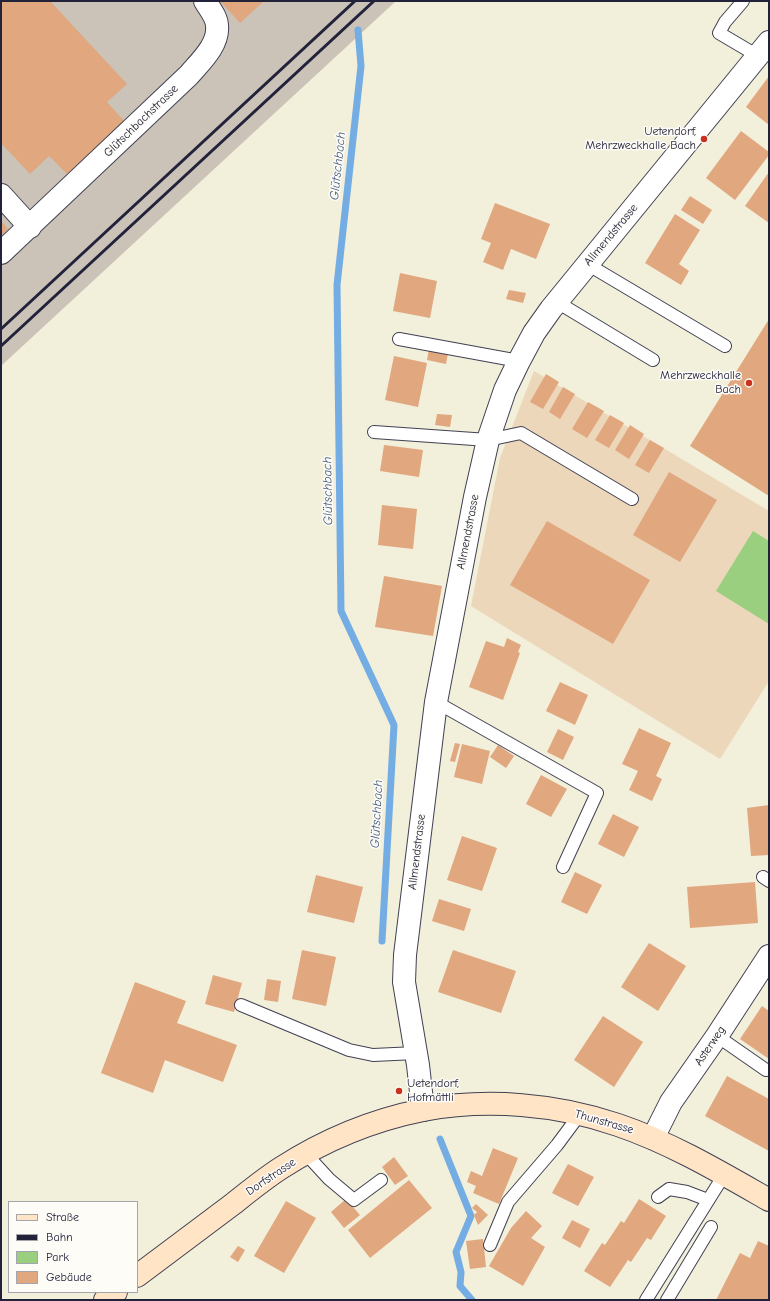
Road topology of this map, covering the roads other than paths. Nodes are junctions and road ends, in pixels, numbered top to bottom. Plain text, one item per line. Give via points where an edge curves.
1 (204, 1) edge
2 (742, 1) edge
3 (763, 49) edge
4 (1, 194) edge
5 (30, 227) junction
6 (1, 253) edge
7 (587, 264) junction
8 (557, 302) junction
9 (400, 339) dead end
10 (725, 346) dead end
11 (653, 360) dead end
12 (518, 361) junction
13 (374, 432) dead end
14 (488, 440) junction
15 (632, 499) dead end
16 (436, 702) junction
17 (562, 867) dead end
18 (769, 956) edge
19 (242, 1005) dead end
20 (717, 1036) junction
21 (416, 1053) junction
22 (766, 1070) dead end
23 (423, 1110) junction
24 (580, 1114) junction
25 (653, 1138) junction
26 (306, 1154) junction
27 (724, 1174) junction
28 (381, 1180) dead end
29 (658, 1197) dead end
30 (708, 1200) junction
31 (769, 1200) edge
32 (711, 1227) dead end
33 (490, 1244) dead end
34 (138, 1275) edge
35 (115, 1293) edge
36 (105, 1300) edge
37 (646, 1300) edge
38 (667, 1300) edge

1 - 5 street, Glütschbachstrasse via 214,15 217,26 210,50 189,75
2 - 3 lane via 719,33
3 - 7 street, Allmendstrasse
4 - 5 street
5 - 6 street, Glütschbachstrasse
7 - 8 street, Allmendstrasse
7 - 10 lane
8 - 11 lane
8 - 12 street, Allmendstrasse via 534,333
9 - 12 lane
12 - 14 street, Allmendstrasse
13 - 14 lane
14 - 15 lane via 521,433
14 - 16 street, Allmendstrasse
16 - 17 lane via 597,793
16 - 21 street, Allmendstrasse via 405,955 404,982
18 - 20 street, Asterweg
19 - 21 lane via 349,1050 373,1055
20 - 22 lane
20 - 25 street, Asterweg via 671,1102
21 - 23 street, Allmendstrasse
23 - 24 main road, Thunstrasse via 463,1105 522,1105
23 - 26 main road, Dorfstrasse via 390,1118 358,1130
24 - 25 main road, Thunstrasse
24 - 33 lane via 508,1202
25 - 27 main road, Thunstrasse
26 - 28 lane via 329,1179 354,1200
26 - 34 main road, Dorfstrasse via 280,1169
27 - 30 lane
27 - 31 main road, Thunstrasse
29 - 30 lane via 669,1189
30 - 37 lane
32 - 38 lane
35 - 36 main road

